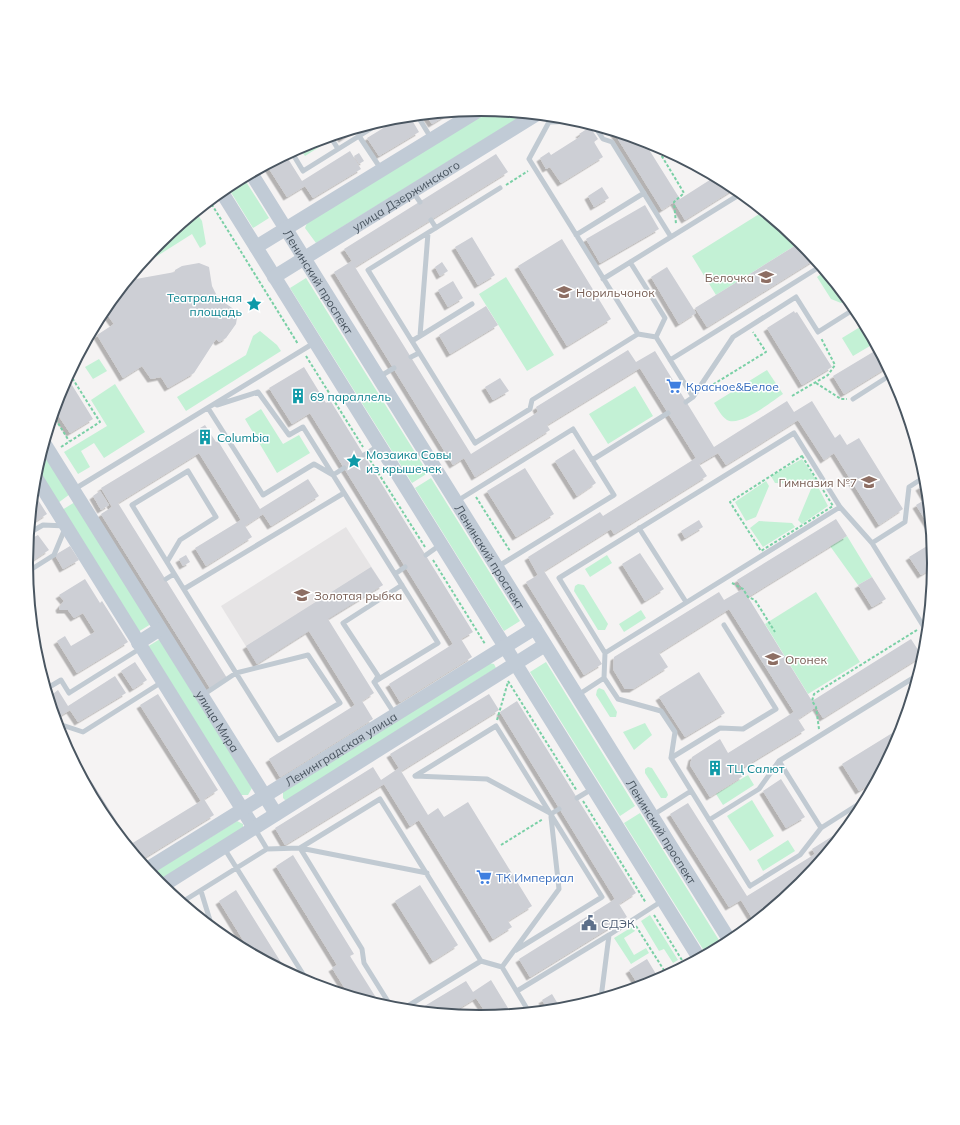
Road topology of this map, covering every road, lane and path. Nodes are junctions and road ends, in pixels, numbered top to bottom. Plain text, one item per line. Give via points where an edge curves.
1 (469, 116) edge
2 (531, 118) edge
3 (419, 120) edge
4 (546, 120) edge
5 (549, 122) junction
6 (554, 122) edge
7 (369, 130) edge
8 (598, 132) edge
9 (359, 136) junction
10 (431, 139) junction
11 (333, 140) edge
12 (338, 149) junction
13 (661, 154) edge
14 (294, 157) edge
15 (534, 167) junction
16 (381, 170) junction
17 (254, 177) edge
18 (500, 188) joint
19 (644, 193) junction
20 (224, 197) edge
21 (736, 197) edge
22 (212, 205) edge
23 (431, 220) dead end
24 (436, 228) junction
25 (286, 229) junction
26 (428, 233) junction
27 (677, 234) junction
28 (576, 235) junction
29 (671, 237) junction
30 (256, 248) junction
31 (304, 259) junction
32 (630, 262) junction
33 (817, 269) edge
34 (274, 277) junction
35 (603, 279) junction
36 (472, 304) dead end
37 (850, 312) edge
38 (749, 326) junction
39 (818, 332) junction
40 (638, 334) junction
41 (420, 336) junction
42 (656, 337) junction
43 (412, 341) junction
44 (315, 343) junction
45 (302, 350) junction
46 (419, 353) junction
47 (412, 358) dead end
48 (670, 360) junction
49 (394, 368) dead end
50 (887, 377) edge
51 (379, 378) junction
52 (73, 379) edge
53 (816, 383) junction
54 (792, 396) dead end
55 (693, 397) junction
56 (853, 399) joint
57 (686, 402) dead end
58 (208, 408) junction
59 (668, 413) dead end
60 (56, 421) edge
61 (69, 442) junction
62 (379, 446) junction
63 (48, 449) edge
64 (58, 449) dead end
65 (365, 454) junction
66 (592, 460) junction
67 (344, 468) dead end
68 (333, 474) junction
69 (919, 480) edge
70 (40, 485) edge
71 (73, 490) junction
72 (473, 491) junction
73 (344, 493) junction
74 (456, 502) junction
75 (833, 506) joint
76 (840, 507) junction
77 (66, 526) junction
78 (639, 528) junction
79 (34, 530) edge
80 (872, 543) junction
81 (441, 545) junction
82 (427, 554) junction
83 (514, 557) junction
84 (167, 562) junction
85 (405, 567) dead end
86 (33, 568) edge
87 (497, 568) junction
88 (174, 574) junction
89 (395, 574) junction
90 (166, 579) dead end
91 (724, 579) junction
92 (402, 585) junction
93 (184, 589) junction
94 (686, 602) junction
95 (724, 625) dead end
96 (922, 625) edge
97 (922, 627) edge
98 (535, 628) junction
99 (160, 629) junction
100 (774, 632) dead end
101 (140, 645) junction
102 (545, 645) junction
103 (505, 647) junction
104 (488, 649) dead end
105 (605, 653) junction
106 (516, 664) junction
107 (236, 673) junction
108 (604, 678) junction
109 (912, 679) edge
110 (162, 681) junction
111 (508, 681) dead end
112 (374, 682) junction
113 (51, 686) edge
114 (576, 695) junction
115 (202, 696) junction
116 (395, 715) junction
117 (64, 726) edge
118 (820, 736) junction
119 (671, 758) junction
120 (779, 761) junction
121 (593, 788) junction
122 (691, 791) junction
123 (265, 796) junction
124 (578, 797) junction
125 (855, 807) edge
126 (559, 809) dead end
127 (243, 810) junction
128 (276, 814) junction
129 (551, 814) junction
130 (651, 816) junction
131 (709, 820) junction
132 (254, 828) junction
133 (821, 828) junction
134 (501, 845) dead end
135 (224, 847) junction
136 (300, 848) junction
137 (268, 849) junction
138 (152, 866) edge
139 (237, 868) junction
140 (427, 874) junction
141 (168, 882) edge
142 (201, 891) junction
143 (186, 900) edge
144 (663, 901) junction
145 (650, 909) junction
146 (209, 918) edge
147 (632, 920) junction
148 (609, 935) junction
149 (726, 935) edge
150 (516, 950) junction
151 (696, 954) edge
152 (481, 961) junction
153 (682, 961) edge
154 (502, 967) junction
155 (663, 969) edge
156 (302, 972) edge
157 (517, 991) junction
158 (602, 992) edge
159 (387, 1000) edge
160 (411, 1004) edge
161 (526, 1007) edge

1 - 10 street
2 - 31 street, улица Дзержинского via 416,197
3 - 10 lane
4 - 5 lane
5 - 6 lane
5 - 15 lane via 529,159
7 - 9 lane
8 - 19 lane via 603,139 612,142
9 - 12 lane
9 - 16 lane
10 - 16 street
11 - 12 lane
12 - 14 lane via 303,171
13 - 27 path via 684,192 674,202
15 - 18 path
15 - 28 lane
16 - 25 street
17 - 25 street, Ленинский проспект
18 - 24 lane
19 - 28 lane
19 - 29 lane
20 - 30 street
21 - 27 lane
22 - 45 path
23 - 24 lane
24 - 26 lane
25 - 30 street
25 - 31 street, Ленинский проспект
26 - 41 lane
26 - 43 lane via 368,270
27 - 29 lane
28 - 35 lane
29 - 32 lane
30 - 34 street
31 - 34 street, улица Дзержинского
31 - 51 street, Ленинский проспект
32 - 35 lane
32 - 42 lane via 665,318
33 - 48 lane
34 - 44 street
35 - 40 lane
36 - 41 lane
37 - 39 lane
38 - 39 lane via 796,297
38 - 55 lane via 733,337
38 - 55 path via 766,352
39 - 53 path via 835,365 828,375
40 - 42 lane
40 - 46 lane via 532,400 530,409 475,443
41 - 43 lane
42 - 48 lane
43 - 46 lane
44 - 45 lane
44 - 62 street
45 - 58 lane
45 - 65 path
46 - 47 lane
48 - 55 lane
49 - 51 lane
50 - 56 lane
51 - 74 street, Ленинский проспект
52 - 61 path via 100,422
53 - 54 path
53 - 56 path via 841,399
55 - 57 lane
58 - 68 lane via 258,392 289,435 303,427
58 - 68 lane via 263,495 314,464
58 - 71 lane
59 - 66 lane
60 - 61 path
61 - 64 path
62 - 65 lane
62 - 81 street
63 - 71 street, улица Мира
65 - 82 path
66 - 72 lane via 573,429
66 - 83 lane via 614,495
67 - 68 lane
68 - 73 lane
69 - 80 lane via 909,486 905,522
70 - 77 street
71 - 99 street, улица Мира via 142,594
72 - 74 lane
72 - 83 path
73 - 89 lane
73 - 93 lane
74 - 87 street, Ленинский проспект
75 - 75 path via 761,551 730,502 802,456
76 - 78 lane via 794,432
76 - 80 lane
76 - 91 lane
77 - 79 lane via 43,525
77 - 86 lane via 54,555
77 - 101 street
78 - 94 lane
78 - 105 lane via 559,578
80 - 96 lane
81 - 82 lane
81 - 103 street
82 - 104 path
83 - 87 lane
84 - 84 lane via 132,505 188,471 216,517 180,540
84 - 88 lane
85 - 89 lane
87 - 98 street, Ленинский проспект
88 - 90 lane
88 - 93 lane
89 - 92 lane
91 - 94 lane
91 - 100 path via 755,600
92 - 112 lane via 343,623 378,676
92 - 112 lane via 438,643
93 - 107 lane
94 - 105 lane
95 - 119 lane via 776,709 743,730 720,728
97 - 118 path via 814,694 812,701 816,707
98 - 102 street, Ленинский проспект
98 - 103 street, Ленинградская улица
99 - 101 street
99 - 115 street, улица Мира
101 - 110 street
101 - 113 lane via 69,693 61,680
102 - 106 street, Ленинградская улица
102 - 114 street, Ленинский проспект
103 - 106 street
103 - 116 street, Ленинградская улица
105 - 108 lane
106 - 121 street
106 - 128 street, Ленинградская улица
107 - 107 lane via 278,740 340,703 308,655
107 - 115 lane
108 - 114 lane
108 - 119 lane via 618,699 662,710 675,732
109 - 118 lane
110 - 117 lane via 83,732
110 - 127 street
111 - 124 path
112 - 116 lane
114 - 130 street, Ленинский проспект
115 - 123 street, улица Мира
116 - 123 street, Ленинградская улица
118 - 120 lane
119 - 122 lane
120 - 131 lane via 759,789
120 - 133 lane
121 - 124 lane
121 - 144 street
122 - 130 lane
122 - 131 lane
123 - 127 street, Ленинградская улица
123 - 128 street, улица Мира
124 - 145 path
125 - 133 lane
126 - 129 lane
127 - 132 street
127 - 138 street, Ленинградская улица
128 - 132 street, Ленинградская улица
129 - 129 lane via 496,726 415,776 487,779
129 - 134 path
129 - 150 lane via 559,889
129 - 150 lane via 602,897
130 - 149 street, Ленинский проспект
131 - 133 lane via 750,886 800,855
132 - 135 street, Ленинградская улица
132 - 137 lane
135 - 139 lane
135 - 141 street, Ленинградская улица
136 - 137 lane
136 - 140 lane
136 - 140 lane via 380,799
136 - 159 lane via 362,949 364,962
137 - 139 lane
139 - 142 lane
139 - 156 lane
140 - 152 lane
142 - 143 lane
142 - 146 lane
144 - 145 lane
144 - 151 street
145 - 147 lane
145 - 153 path
147 - 148 lane
147 - 155 path
148 - 157 lane
148 - 158 lane
150 - 154 lane
152 - 154 lane
152 - 160 lane
154 - 157 lane
157 - 161 lane

